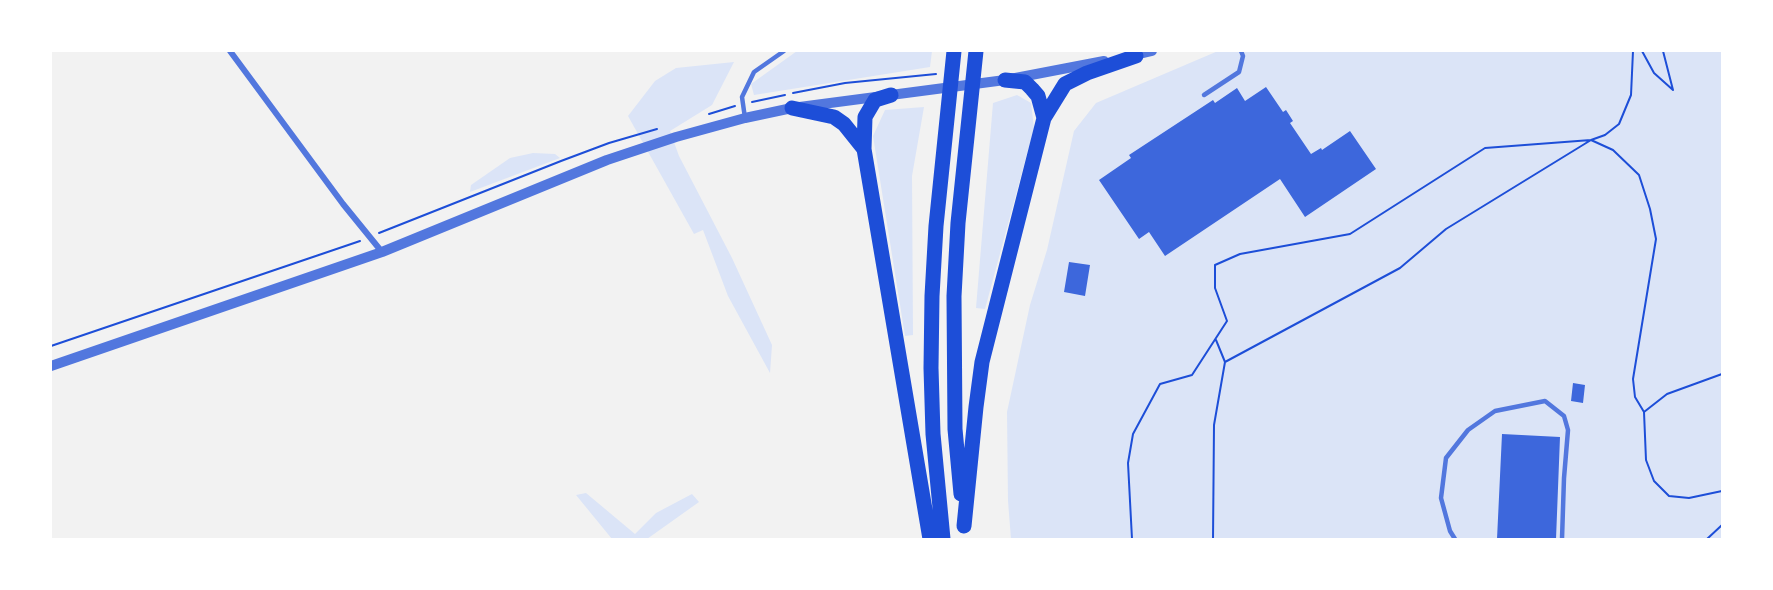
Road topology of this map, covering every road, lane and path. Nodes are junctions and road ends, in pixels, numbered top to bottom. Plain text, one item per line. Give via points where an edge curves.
1 (230, 51) edge
2 (784, 51) edge
3 (954, 51) edge
4 (976, 51) edge
5 (1152, 51) edge
6 (1241, 51) edge
7 (1634, 51) edge
8 (1642, 51) edge
9 (1664, 51) edge
10 (1136, 56) junction
11 (1005, 80) junction
12 (891, 94) junction
13 (1204, 95) dead end
14 (792, 108) junction
15 (745, 118) junction
16 (1044, 118) junction
17 (1591, 140) junction
18 (864, 149) junction
19 (370, 237) junction
20 (382, 252) junction
21 (1216, 340) junction
22 (51, 346) edge
23 (1225, 362) junction
24 (51, 366) edge
25 (1722, 374) edge
26 (1644, 412) junction
27 (1722, 491) edge
28 (1722, 525) edge
29 (965, 532) edge
30 (930, 539) edge
31 (943, 539) edge
32 (1132, 539) edge
33 (1213, 539) edge
34 (1455, 539) edge
35 (1562, 539) edge
36 (1707, 539) edge

1 - 19 street
2 - 15 lane via 754,72 742,97
3 - 31 highway via 935,237 931,368
4 - 29 highway via 958,223 953,368
5 - 10 street
6 - 13 lane via 1239,72
7 - 17 path via 1631,95 1619,124
8 - 9 path via 1654,73 1672,90
10 - 11 street
10 - 16 highway via 1065,84
11 - 12 street
11 - 16 highway via 1025,82 1038,96
12 - 14 street
12 - 18 highway via 875,100 865,117
14 - 15 street
14 - 18 highway via 834,117
15 - 20 street via 608,160
16 - 29 highway via 982,363
17 - 21 path via 1485,148 1350,234 1240,254 1215,265 1215,288 1227,321
17 - 23 path via 1446,229 1401,268
17 - 26 path via 1613,150 1639,175 1656,239 1633,379 1635,397
18 - 30 highway
19 - 20 street
19 - 22 path
20 - 24 street
21 - 23 path
21 - 32 path via 1192,375 1160,384 1133,434 1128,463
23 - 33 path via 1214,425
25 - 26 path via 1667,394
26 - 27 path via 1646,460 1654,481 1670,496 1689,498
28 - 36 path
34 - 35 lane via 1441,498 1446,458 1468,430 1495,411 1545,401 1564,416 1568,430

